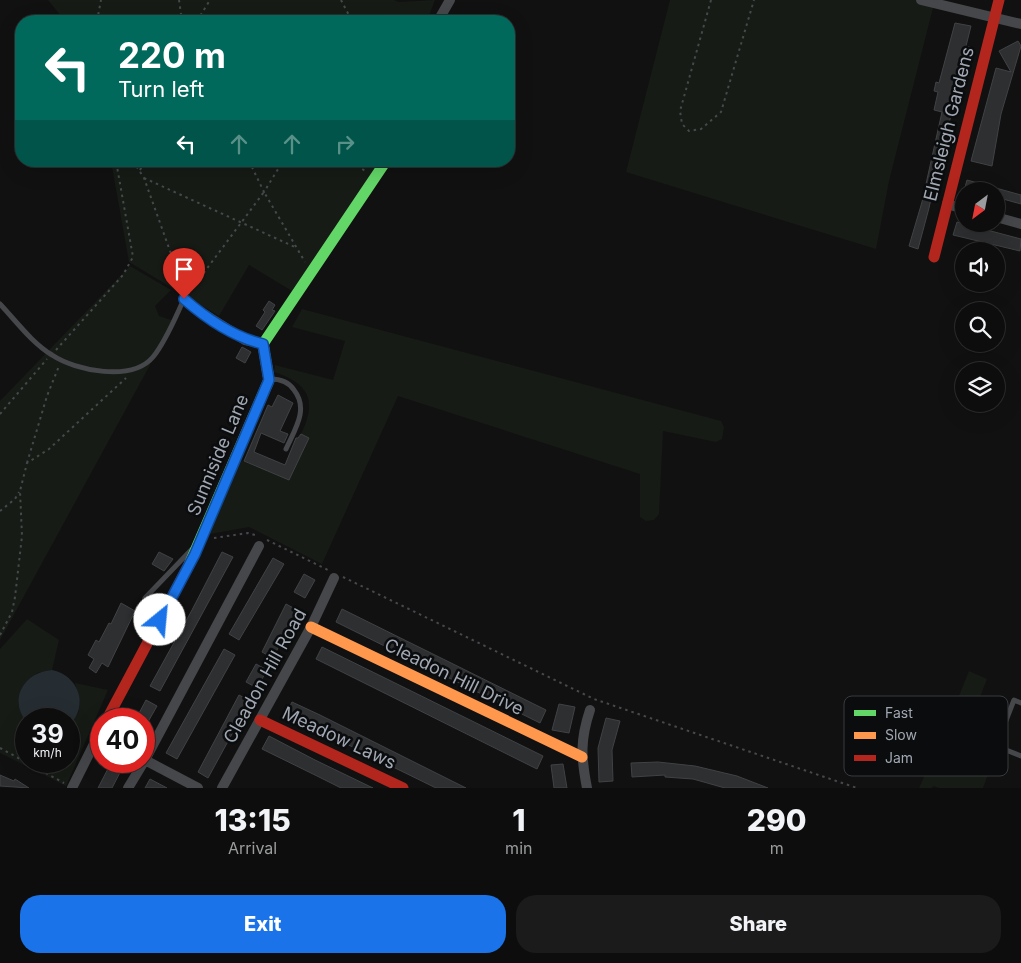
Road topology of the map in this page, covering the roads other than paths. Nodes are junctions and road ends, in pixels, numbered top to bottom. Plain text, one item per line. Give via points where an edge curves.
1 (450, 0) edge
2 (920, 0) edge
3 (999, 0) edge
4 (441, 15) edge
5 (994, 18) junction
6 (1021, 24) edge
7 (382, 167) edge
8 (947, 204) junction
9 (955, 206) edge
10 (1005, 220) edge
11 (1021, 224) edge
12 (934, 257) dead end
13 (0, 304) edge
14 (196, 309) joint
15 (263, 344) junction
16 (269, 380) junction
17 (286, 449) dead end
18 (201, 541) junction
19 (260, 546) dead end
20 (334, 578) dead end
21 (145, 598) dead end
22 (311, 627) junction
23 (1021, 703) edge
24 (113, 708) edge
25 (590, 710) dead end
26 (1008, 715) edge
27 (260, 720) junction
28 (155, 741) edge
29 (90, 751) edge
30 (1008, 751) edge
31 (1021, 756) edge
32 (582, 757) junction
33 (155, 765) edge
34 (137, 773) edge
35 (71, 787) edge
36 (128, 788) edge
37 (198, 788) edge
38 (222, 788) edge
39 (403, 788) edge
40 (588, 788) edge

1 - 4 street
2 - 5 street
3 - 5 street, Elmsleigh Gardens
5 - 6 street
5 - 8 street, Elmsleigh Gardens
7 - 15 street
8 - 9 street
8 - 12 street, Elmsleigh Gardens
10 - 11 street
13 - 14 lane via 51,355 85,369 115,372 137,368 152,358 184,299
14 - 15 street via 245,340
15 - 16 street, Sunniside Lane
16 - 17 lane via 279,379 300,397 299,420
16 - 18 street, Sunniside Lane
18 - 21 lane
18 - 24 street, Sunniside Lane
19 - 28 street
20 - 22 street, Cleadon Hill Road
22 - 27 street, Cleadon Hill Road
22 - 32 street, Cleadon Hill Drive
23 - 26 lane via 1014,700
25 - 32 street via 582,734
27 - 38 street, Cleadon Hill Road
27 - 39 street, Meadow Laws
29 - 35 street
30 - 31 lane
32 - 40 street
33 - 37 street
34 - 36 street

